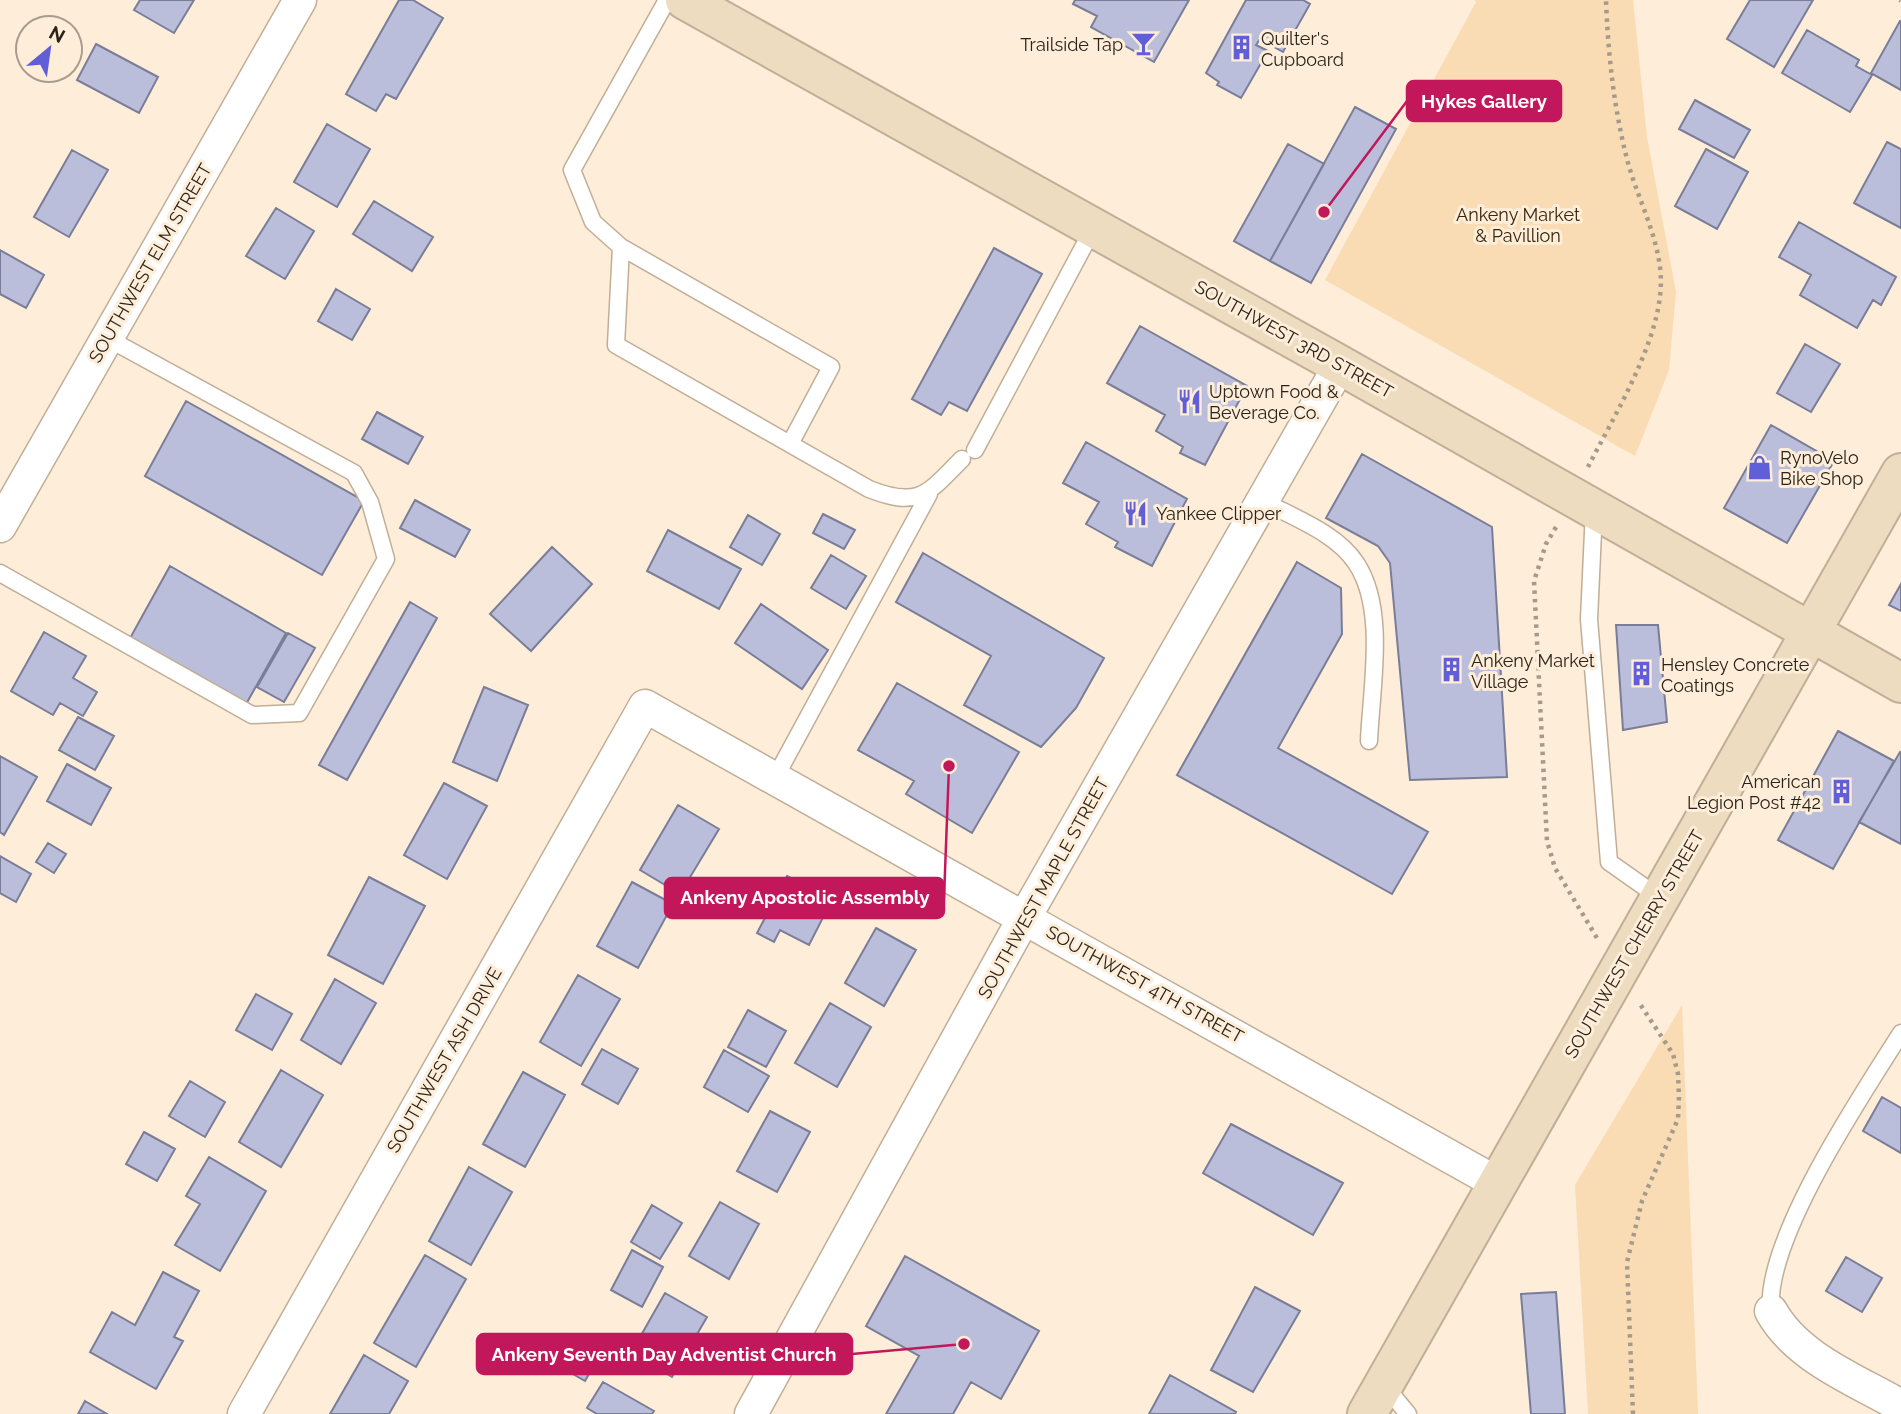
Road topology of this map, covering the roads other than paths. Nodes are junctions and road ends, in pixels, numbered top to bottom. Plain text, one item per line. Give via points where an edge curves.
1 (300, 0) edge
2 (667, 0) edge
3 (685, 0) edge
4 (1094, 227) junction
5 (621, 247) junction
6 (107, 338) junction
7 (1340, 365) junction
8 (790, 444) junction
9 (1901, 473) edge
10 (1588, 493) junction
11 (929, 494) junction
12 (1263, 501) junction
13 (0, 526) edge
14 (0, 573) edge
15 (1811, 632) junction
16 (1901, 683) edge
17 (645, 706) joint
18 (1369, 741) dead end
19 (775, 778) junction
20 (1661, 898) junction
21 (1026, 917) junction
22 (1901, 1033) edge
23 (1497, 1183) junction
24 (1771, 1311) joint
25 (1375, 1399) edge
26 (1901, 1406) edge
27 (244, 1414) edge
28 (751, 1414) edge
29 (1408, 1414) edge

1 - 6 street, SOUTHWEST ELM STREET
2 - 5 lane via 572,170 593,222
3 - 4 street, SOUTHWEST 3RD STREET
4 - 7 street, SOUTHWEST 3RD STREET
4 - 11 lane via 969,454
5 - 8 lane via 616,345
5 - 8 lane via 831,367
6 - 13 street, SOUTHWEST ELM STREET
6 - 14 lane via 354,473 370,502 387,559 299,713 253,715
7 - 10 street, SOUTHWEST 3RD STREET
7 - 12 street, SOUTHWEST MAPLE STREET
8 - 11 lane via 894,499
9 - 15 street, SOUTHWEST CHERRY STREET
10 - 15 street, SOUTHWEST 3RD STREET
10 - 20 lane via 1589,619 1609,862
11 - 19 lane
12 - 18 lane via 1331,539 1356,562 1375,611
12 - 21 street, SOUTHWEST MAPLE STREET
15 - 16 street, SOUTHWEST 3RD STREET
15 - 20 street, SOUTHWEST CHERRY STREET
17 - 19 street, SOUTHWEST 4TH STREET
17 - 27 street, SOUTHWEST ASH DRIVE
19 - 21 street, SOUTHWEST 4TH STREET
20 - 23 street, SOUTHWEST CHERRY STREET
21 - 23 street, SOUTHWEST 4TH STREET
21 - 28 street, SOUTHWEST MAPLE STREET
22 - 24 lane via 1811,1183 1775,1268 1769,1293
23 - 25 street, SOUTHWEST CHERRY STREET
24 - 26 street via 1783,1333 1805,1351
25 - 29 lane

